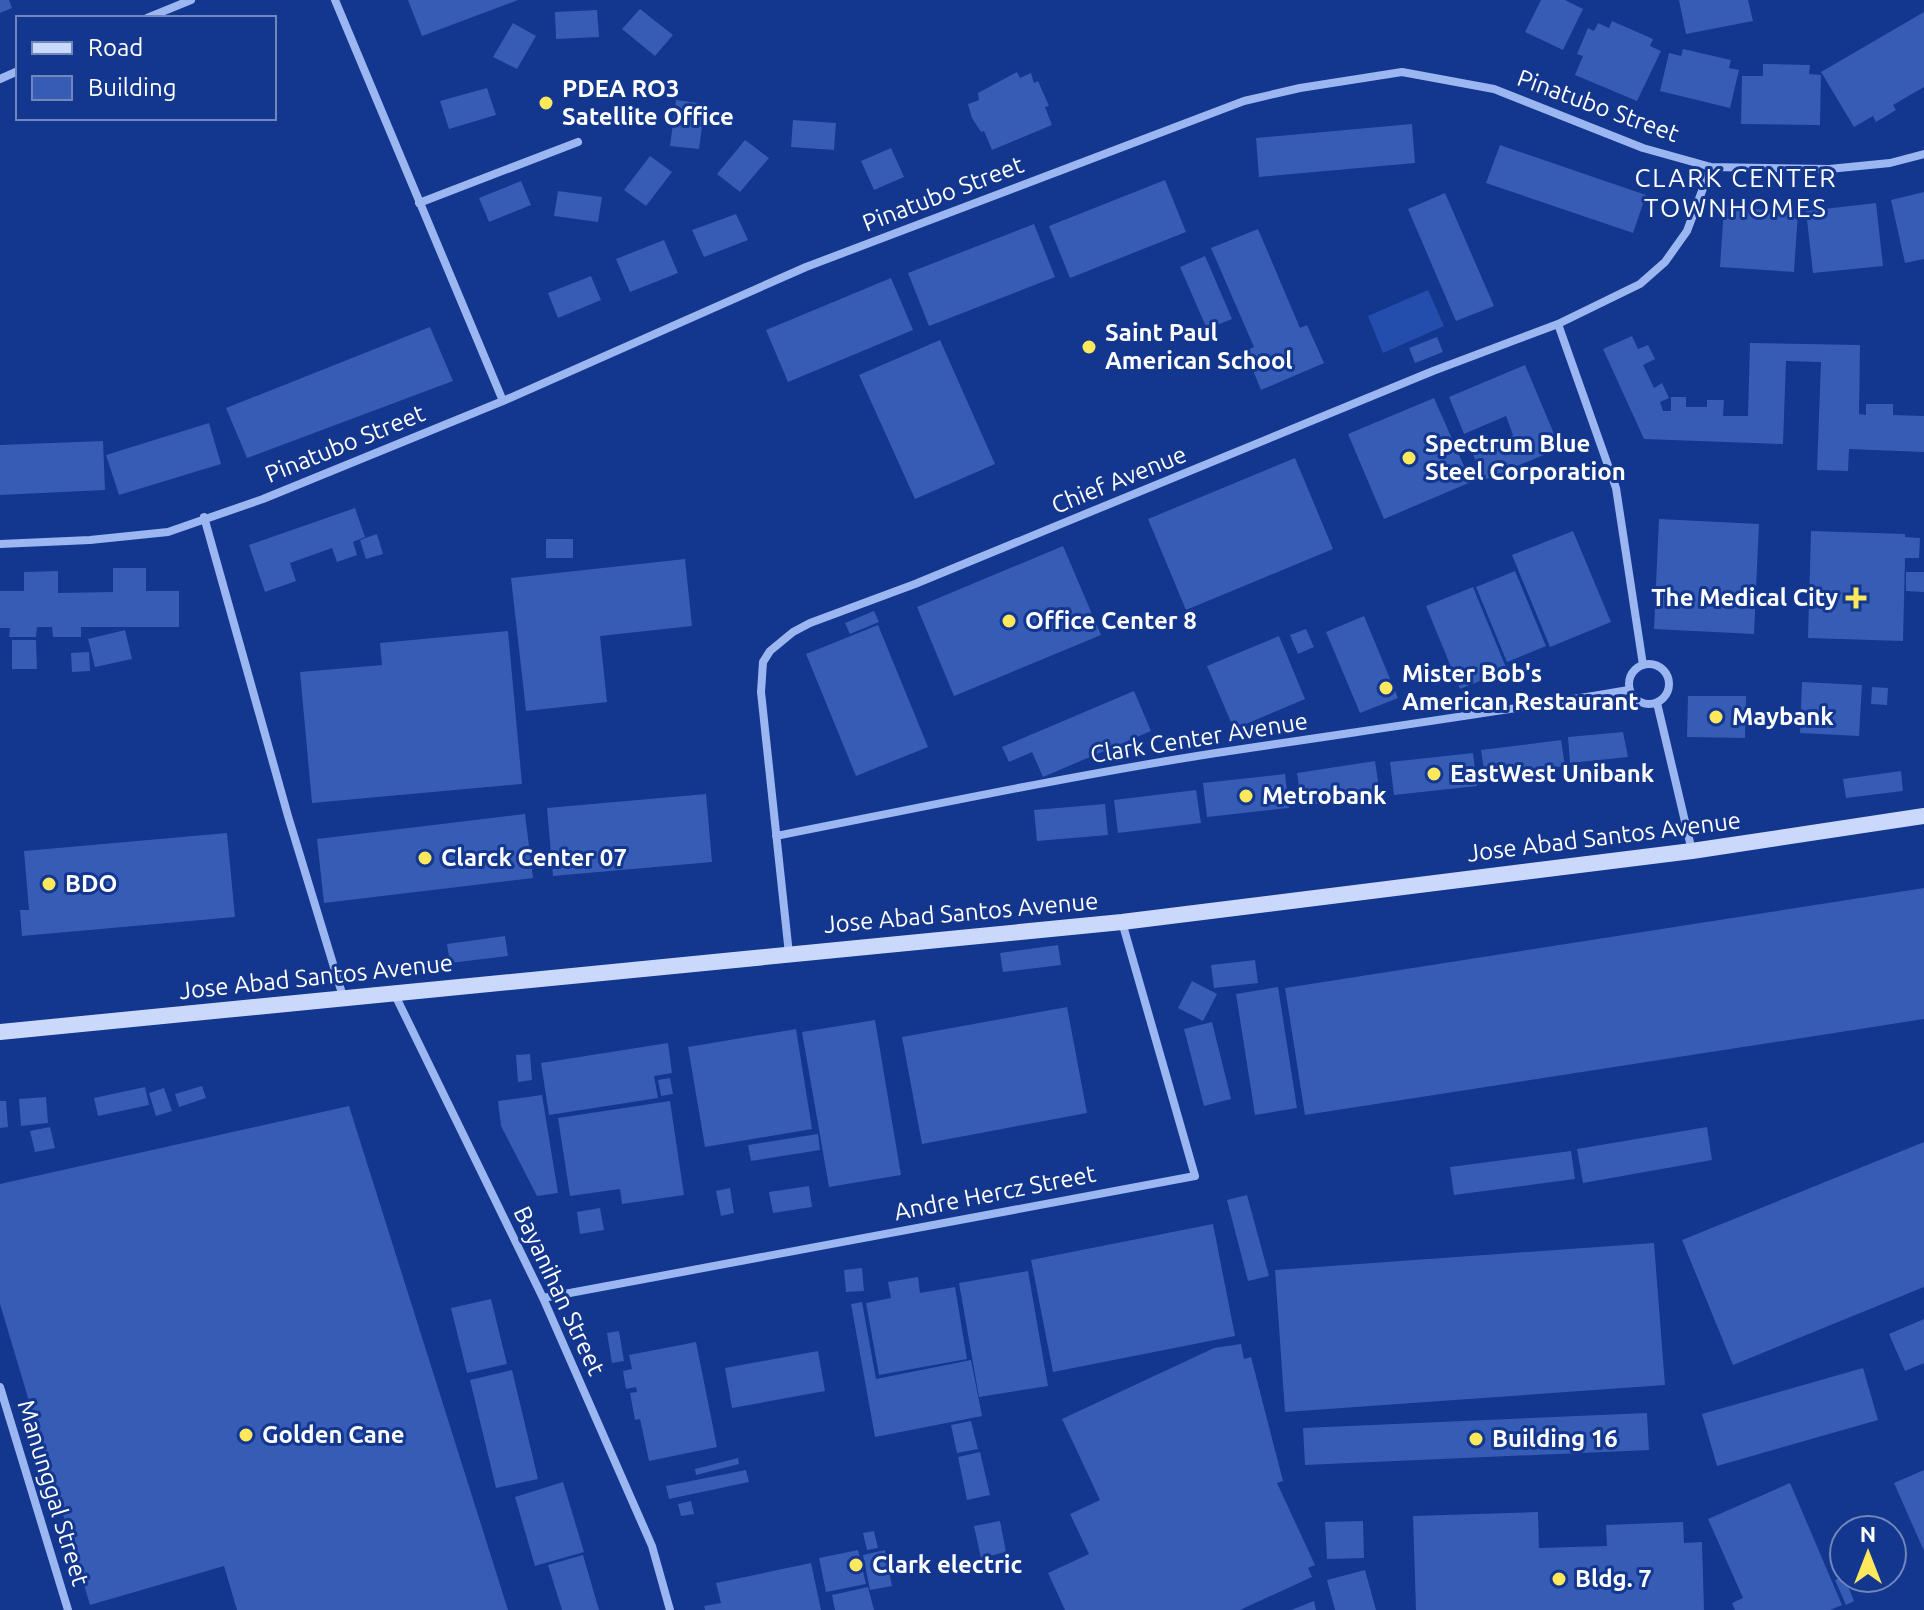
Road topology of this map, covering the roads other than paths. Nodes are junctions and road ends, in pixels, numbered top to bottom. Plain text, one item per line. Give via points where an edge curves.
1 (191, 0) edge
2 (335, 0) edge
3 (152, 16) edge
4 (578, 142) dead end
5 (1924, 154) edge
6 (1711, 167) junction
7 (419, 203) junction
8 (1558, 324) junction
9 (503, 401) junction
10 (204, 517) junction
11 (0, 544) edge
12 (1643, 665) junction
13 (1629, 690) junction
14 (1657, 703) junction
15 (1924, 816) edge
16 (776, 836) junction
17 (1692, 851) junction
18 (1122, 922) junction
19 (789, 954) junction
20 (395, 995) junction
21 (344, 1000) junction
22 (0, 1032) edge
23 (543, 1298) junction
24 (0, 1387) edge
25 (68, 1610) edge
26 (670, 1610) edge

1 - 3 street
2 - 7 street
4 - 7 street
5 - 6 street, Pinatubo Street via 1829,169
6 - 8 street, Chief Avenue via 1687,231 1665,262 1640,284
6 - 9 street, Pinatubo Street via 1643,148 1494,89 1448,80 1402,72 1300,88 1244,101 806,267
7 - 9 street
8 - 12 street via 1616,488
8 - 16 street, Chief Avenue via 793,632 763,662 761,692
9 - 10 street, Pinatubo Street via 263,499
10 - 11 street, Pinatubo Street via 168,532
10 - 21 street
12 - 13 street via 1632,671
12 - 14 street via 1662,668 1669,679 1667,693
13 - 14 street via 1637,701
13 - 16 street, Clark Center Avenue via 1214,753
14 - 17 street
15 - 17 main road, Jose Abad Santos Avenue
16 - 19 street, Chief Avenue
17 - 18 main road, Jose Abad Santos Avenue
18 - 19 main road, Jose Abad Santos Avenue
18 - 23 street, Andre Hercz Street via 1195,1176
19 - 20 main road, Jose Abad Santos Avenue
20 - 21 main road, Jose Abad Santos Avenue
20 - 23 street, Bayanihan Street
21 - 22 main road, Jose Abad Santos Avenue
23 - 26 street, Bayanihan Street via 652,1546
24 - 25 street, Manunggal Street

